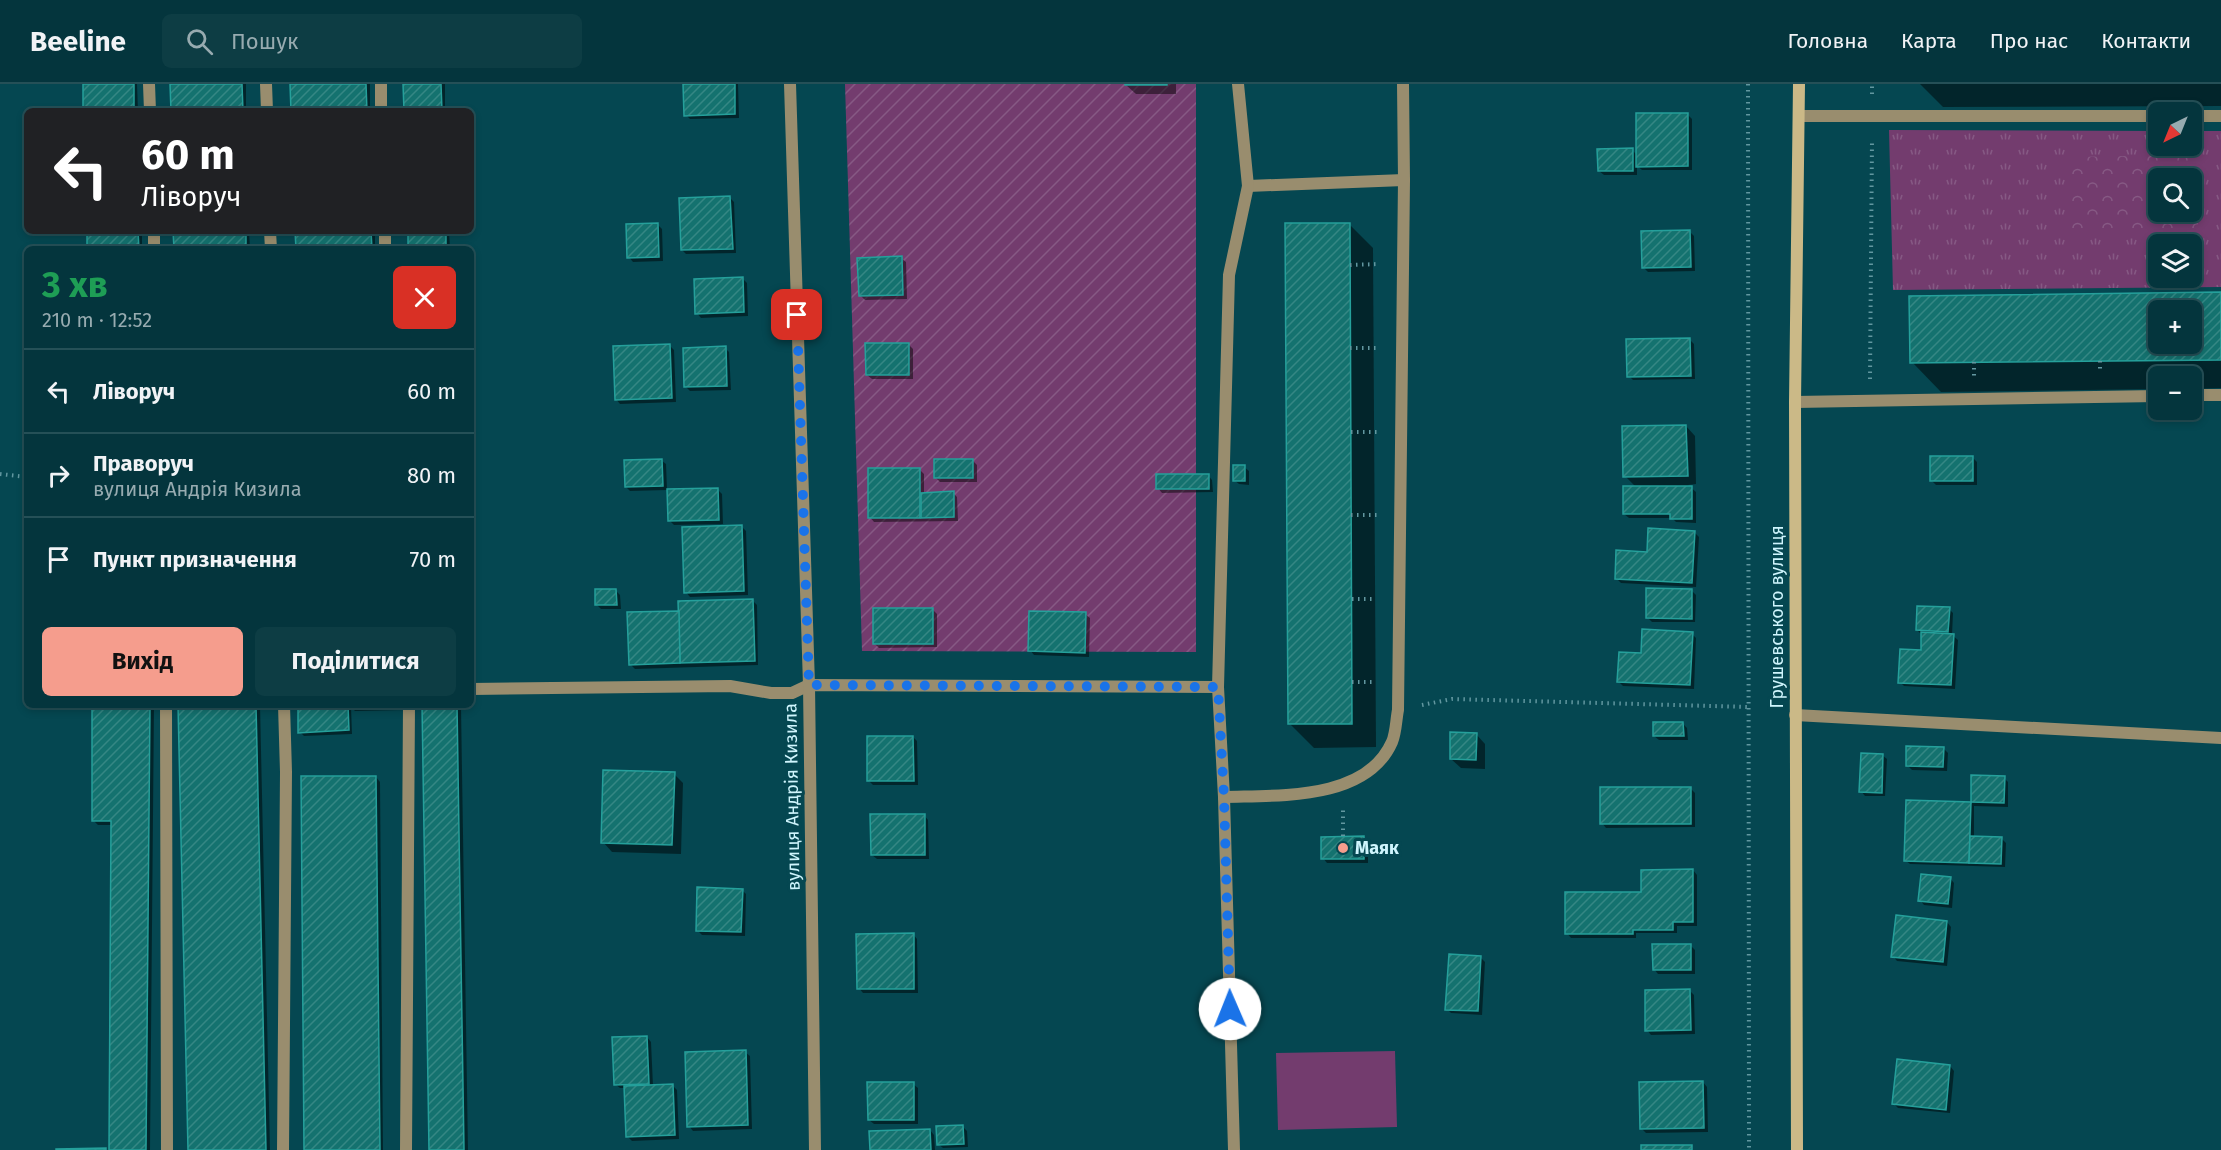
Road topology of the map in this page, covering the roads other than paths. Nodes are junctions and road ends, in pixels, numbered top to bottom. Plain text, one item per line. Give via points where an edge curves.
1 (149, 84) edge
2 (266, 84) edge
3 (381, 84) edge
4 (790, 84) edge
5 (1238, 84) edge
6 (1403, 84) edge
7 (1799, 84) edge
8 (150, 108) edge
9 (267, 108) edge
10 (381, 108) edge
11 (1799, 116) junction
12 (2148, 116) edge
13 (2202, 116) edge
14 (2221, 116) edge
15 (1404, 180) junction
16 (1248, 186) junction
17 (2202, 395) edge
18 (2221, 395) edge
19 (2148, 396) edge
20 (1795, 402) junction
21 (809, 685) junction
22 (1218, 687) junction
23 (474, 689) edge
24 (166, 708) edge
25 (284, 708) edge
26 (409, 708) edge
27 (1795, 715) junction
28 (2221, 738) edge
29 (1224, 797) junction
30 (167, 1150) edge
31 (283, 1150) edge
32 (406, 1150) edge
33 (815, 1150) edge
34 (1234, 1150) edge
35 (1797, 1150) edge

1 - 8 street
2 - 9 street
3 - 10 street
4 - 21 street, вулиця Андрія Кизила
5 - 16 street
6 - 15 street
7 - 11 street, Грушевського вулиця
11 - 12 street
11 - 20 street, Грушевського вулиця
13 - 14 street
15 - 16 street
15 - 29 street via 1398,710 1393,741 1378,765 1343,785 1308,794
16 - 22 street via 1229,275
17 - 18 street
19 - 20 street
20 - 27 street, Грушевського вулиця
21 - 22 street
21 - 23 street via 792,693 730,686
21 - 33 street, вулиця Андрія Кизила
22 - 29 street
24 - 30 street
25 - 31 street
26 - 32 street
27 - 28 street
27 - 35 street, Грушевського вулиця
29 - 34 street

